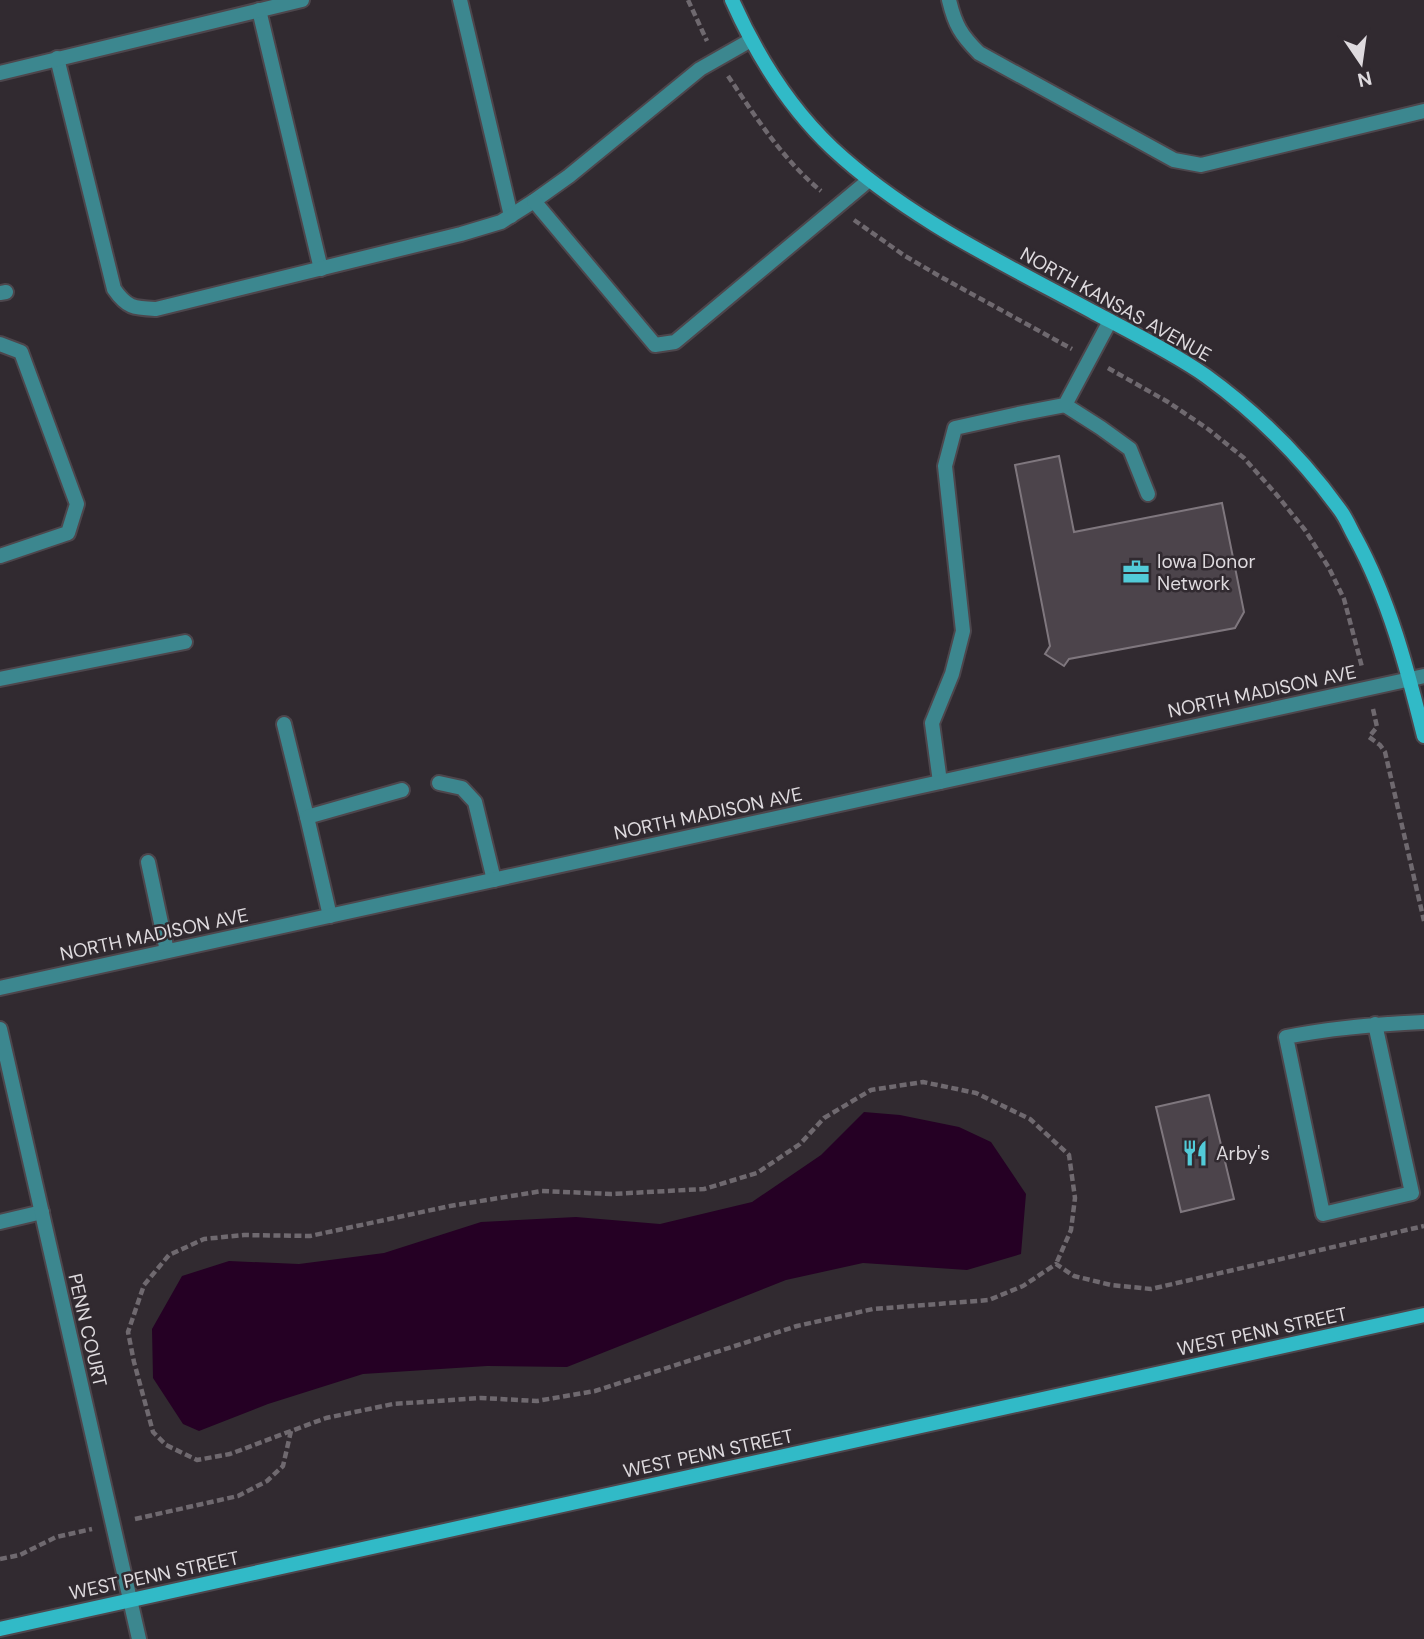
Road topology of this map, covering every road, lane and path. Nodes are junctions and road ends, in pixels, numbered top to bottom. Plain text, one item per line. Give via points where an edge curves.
1 (302, 0) edge
2 (460, 0) edge
3 (732, 0) edge
4 (949, 0) edge
5 (259, 10) junction
6 (751, 40) junction
7 (57, 58) junction
8 (0, 73) edge
9 (1424, 111) edge
10 (869, 180) junction
11 (534, 201) junction
12 (511, 216) junction
13 (321, 269) junction
14 (1110, 321) junction
15 (0, 344) edge
16 (1065, 405) junction
17 (1148, 494) dead end
18 (0, 556) edge
19 (185, 642) dead end
20 (1417, 678) edge
21 (0, 679) edge
22 (284, 724) dead end
23 (1424, 736) edge
24 (940, 782) junction
25 (439, 783) dead end
26 (402, 790) dead end
27 (307, 817) junction
28 (148, 862) dead end
29 (494, 880) junction
30 (330, 916) junction
31 (167, 951) junction
32 (0, 988) edge
33 (1424, 1022) edge
34 (1375, 1024) junction
35 (0, 1029) edge
36 (42, 1212) junction
37 (0, 1222) edge
38 (1424, 1226) edge
39 (1056, 1264) junction
40 (1424, 1315) edge
41 (291, 1431) junction
42 (113, 1524) junction
43 (0, 1559) edge
44 (130, 1600) junction
45 (0, 1629) edge
46 (139, 1639) edge

1 - 5 street
2 - 12 street
3 - 6 main road, NORTH KANSAS AVENUE
4 - 9 street via 963,37 979,53 1174,160 1201,165
5 - 7 street
5 - 13 street
6 - 10 main road, NORTH KANSAS AVENUE via 801,113
6 - 11 street via 700,69
7 - 8 street
7 - 13 street via 114,289 124,303 156,309
10 - 11 street via 676,342 655,345
10 - 14 main road, NORTH KANSAS AVENUE via 979,251
11 - 12 street
12 - 13 street via 461,234
14 - 16 street
14 - 20 main road, NORTH KANSAS AVENUE via 1204,374 1258,417 1310,473 1341,511 1369,562
15 - 18 street via 21,352 77,504 68,533
16 - 17 street via 1130,449
16 - 24 street via 955,428 945,466 963,631 953,674 932,723
19 - 21 street
20 - 23 main road, NORTH KANSAS AVENUE
20 - 24 street, NORTH MADISON AVE
22 - 27 street
24 - 29 street, NORTH MADISON AVE
25 - 29 street via 462,788 475,802
26 - 27 street
27 - 30 street
28 - 31 street
29 - 30 street, NORTH MADISON AVE
30 - 31 street, NORTH MADISON AVE
31 - 32 street, NORTH MADISON AVE
33 - 34 street
34 - 34 street via 1286,1037 1323,1214 1412,1193
35 - 36 street, PENN COURT
36 - 37 street
36 - 42 street, PENN COURT
38 - 39 path via 1151,1289 1074,1276
39 - 41 path via 1023,1286 989,1300 873,1309 797,1326 595,1391 537,1401 481,1398 393,1404
39 - 41 path via 1071,1230 1076,1198 1069,1154 1030,1119 976,1093 923,1082 870,1090 824,1118 800,1144 757,1173 704,1189 611,1194 542,1191 310,1236 204,1239 169,1255 144,1285 128,1332 153,1432 166,1445 197,1460 230,1454
40 - 44 main road, WEST PENN STREET
41 - 42 path via 283,1466 268,1482 238,1496
42 - 43 path via 56,1537 20,1555
42 - 44 street, PENN COURT
44 - 45 main road, WEST PENN STREET
44 - 46 street, PENN COURT

